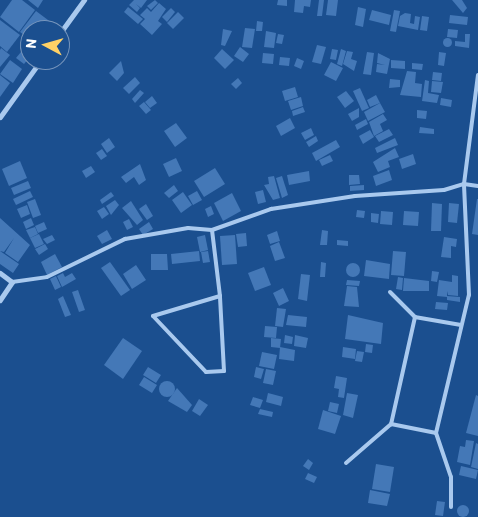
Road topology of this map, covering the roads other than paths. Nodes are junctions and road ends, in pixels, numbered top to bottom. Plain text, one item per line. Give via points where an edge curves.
1 (84, 0) edge
2 (69, 20) edge
3 (34, 70) edge
4 (478, 75) edge
5 (478, 80) edge
6 (0, 117) edge
7 (464, 184) junction
8 (478, 186) edge
9 (212, 230) junction
10 (0, 273) edge
11 (12, 282) junction
12 (390, 292) dead end
13 (220, 296) junction
14 (0, 300) edge
15 (415, 317) junction
16 (461, 325) junction
17 (392, 424) junction
18 (436, 433) junction
19 (346, 463) dead end
20 (451, 507) dead end

1 - 2 street
3 - 6 street
4 - 5 lane
5 - 7 lane
7 - 8 lane
7 - 9 lane via 444,190 355,196 271,209
7 - 16 lane via 469,295
9 - 11 lane via 188,228 125,239 47,277
9 - 13 lane
10 - 11 street
11 - 14 street
12 - 15 lane
13 - 13 lane via 153,316 206,372 224,371
15 - 16 lane
15 - 17 lane
16 - 18 lane
17 - 18 lane
17 - 19 lane
18 - 20 lane via 451,477

